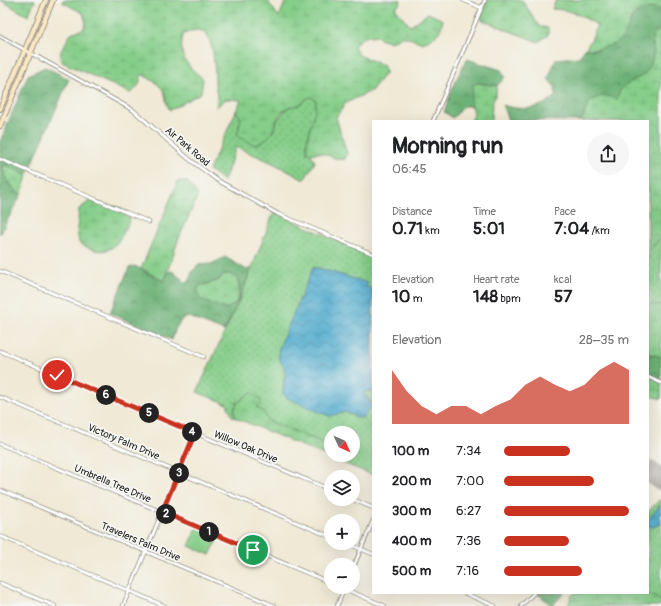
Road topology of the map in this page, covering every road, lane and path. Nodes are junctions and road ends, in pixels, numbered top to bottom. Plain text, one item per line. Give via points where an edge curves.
1 (46, 0) edge
2 (53, 0) edge
3 (463, 0) edge
4 (485, 0) edge
5 (482, 8) junction
6 (0, 36) edge
7 (24, 51) junction
8 (30, 54) junction
9 (0, 109) edge
10 (433, 120) edge
11 (0, 126) edge
12 (0, 159) edge
13 (148, 222) dead end
14 (372, 254) edge
15 (0, 271) edge
16 (0, 351) edge
17 (204, 357) dead end
18 (649, 377) edge
19 (661, 383) edge
20 (0, 397) edge
21 (195, 433) junction
22 (0, 444) edge
23 (179, 472) junction
24 (324, 487) edge
25 (0, 490) edge
26 (360, 502) edge
27 (372, 508) edge
28 (162, 512) junction
29 (372, 523) edge
30 (324, 534) edge
31 (0, 536) edge
32 (361, 549) junction
33 (146, 552) junction
34 (372, 554) edge
35 (357, 558) edge
36 (324, 580) edge
37 (0, 583) edge
38 (130, 591) junction
39 (342, 594) edge
40 (358, 594) edge
41 (466, 594) edge
42 (533, 594) edge
43 (55, 606) edge
44 (123, 606) edge
45 (165, 606) edge
46 (275, 606) edge
47 (337, 606) edge
48 (385, 606) edge
49 (495, 606) edge
50 (521, 606) edge

1 - 7 main road
2 - 8 main road
3 - 5 street
4 - 5 street
5 - 10 street
6 - 7 street, Air Park Road
7 - 8 street, Air Park Road
7 - 9 main road
8 - 11 main road
8 - 14 street, Air Park Road via 133,110 217,180 278,214
12 - 13 street
15 - 17 street
16 - 21 street, Willow Oak Drive
18 - 19 street
20 - 23 street, Victory Palm Drive
21 - 23 street
21 - 24 street, Willow Oak Drive
22 - 28 street, Umbrella Tree Drive
23 - 28 street
23 - 30 street, Victory Palm Drive
25 - 33 street, Travelers Palm Drive
26 - 27 street
28 - 33 street
28 - 36 street, Umbrella Tree Drive
29 - 32 street
31 - 38 street
32 - 34 street
32 - 35 street
33 - 38 street
33 - 46 street, Travelers Palm Drive
37 - 43 street
38 - 44 street
38 - 45 street
39 - 47 street
40 - 48 street
41 - 49 street
42 - 50 street

